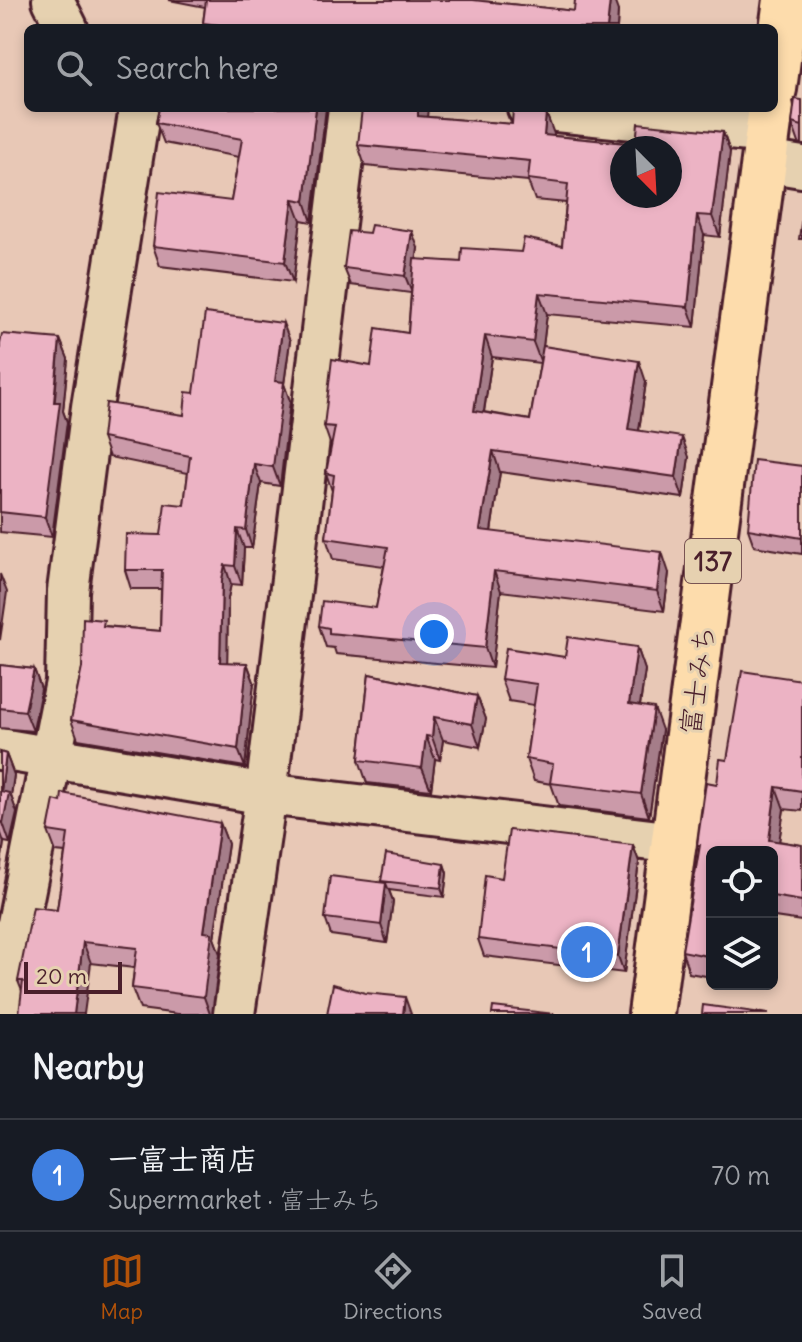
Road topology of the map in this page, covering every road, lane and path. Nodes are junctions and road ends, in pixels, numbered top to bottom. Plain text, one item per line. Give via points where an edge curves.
1 (53, 0) edge
2 (786, 0) edge
3 (65, 24) edge
4 (778, 59) edge
5 (139, 112) edge
6 (349, 112) edge
7 (557, 112) edge
8 (777, 142) edge
9 (0, 749) edge
10 (51, 756) junction
11 (266, 794) junction
12 (676, 843) junction
13 (0, 1014) edge
14 (234, 1014) edge
15 (651, 1014) edge

1 - 3 street
2 - 4 highway
5 - 10 street via 92,407 68,591 66,682
6 - 11 street
7 - 8 street
8 - 12 highway, 富士みち / 137
9 - 10 street
10 - 11 street
10 - 13 street
11 - 12 street
11 - 14 street
12 - 15 highway, 富士みち / 137

